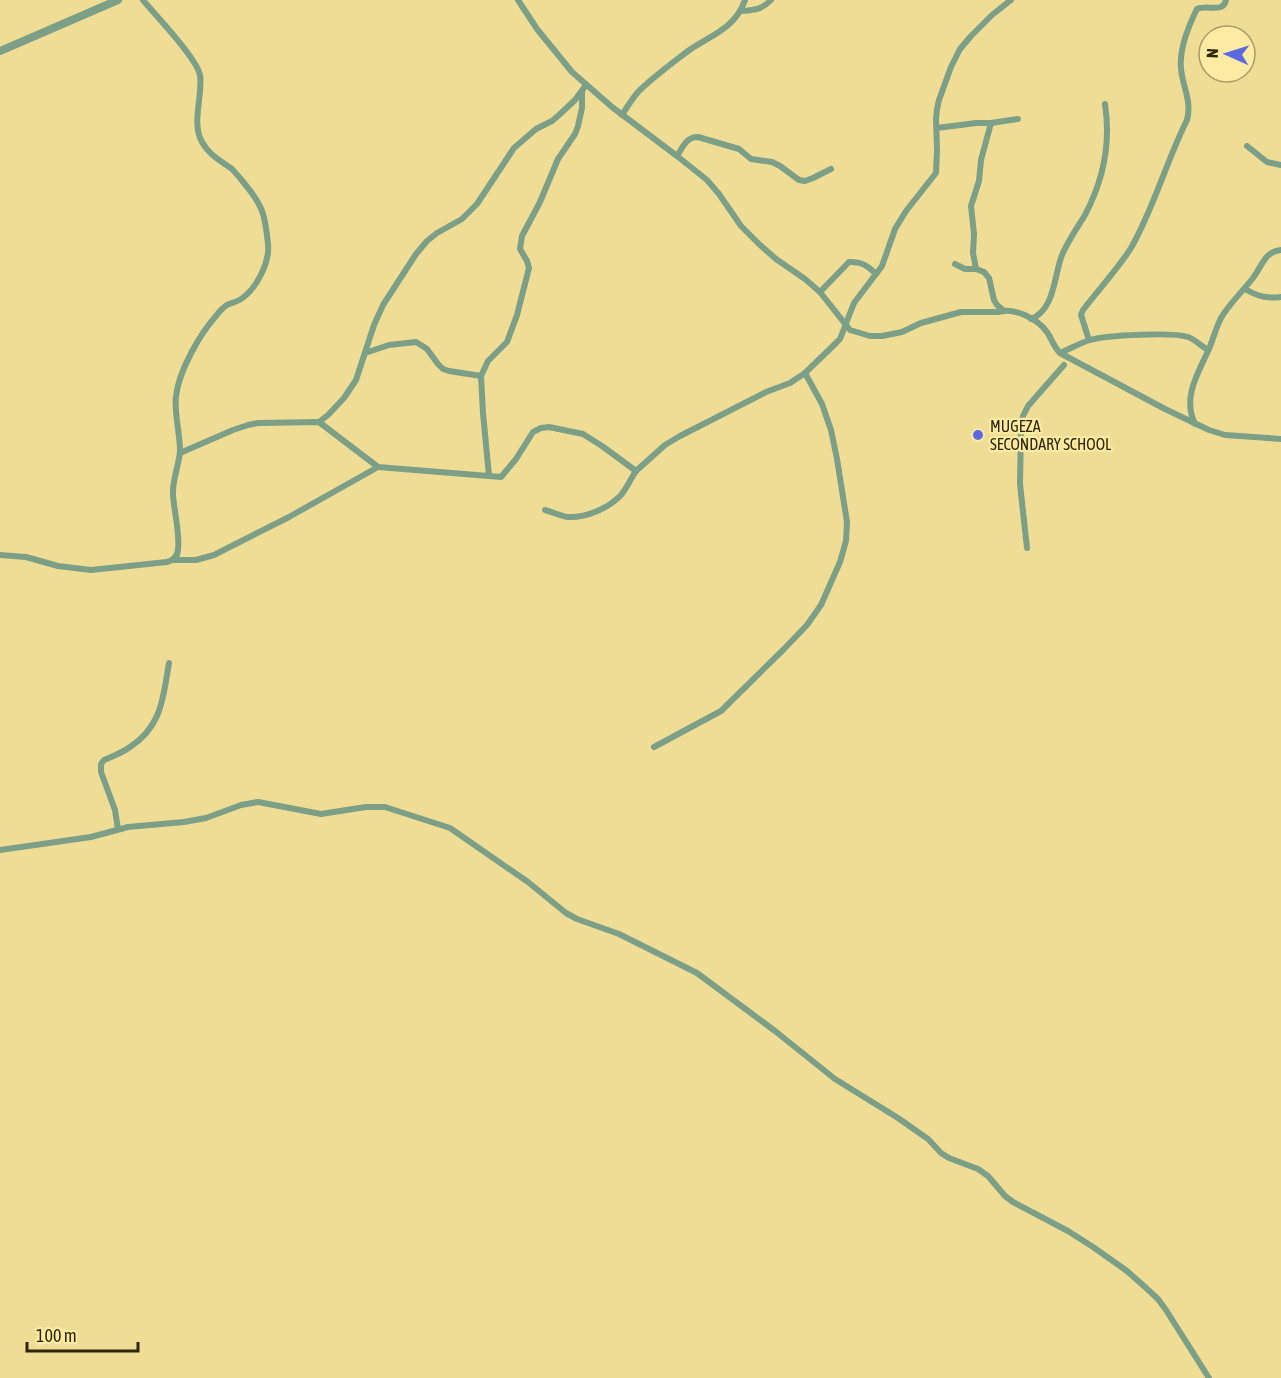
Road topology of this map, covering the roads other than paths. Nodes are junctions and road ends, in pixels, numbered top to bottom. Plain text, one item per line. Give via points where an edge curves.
1 (118, 0) edge
2 (143, 0) edge
3 (518, 0) edge
4 (745, 0) edge
5 (771, 0) edge
6 (1011, 0) edge
7 (1226, 0) edge
8 (741, 11) junction
9 (0, 51) edge
10 (584, 88) junction
11 (1105, 104) dead end
12 (622, 115) junction
13 (1018, 119) dead end
14 (991, 123) junction
15 (937, 128) junction
16 (1246, 146) dead end
17 (677, 156) junction
18 (1281, 165) edge
19 (831, 169) dead end
20 (1281, 250) edge
21 (955, 264) dead end
22 (976, 269) junction
23 (876, 274) junction
24 (1245, 290) junction
25 (820, 292) junction
26 (1281, 297) edge
27 (1004, 311) junction
28 (1031, 319) junction
29 (844, 325) junction
30 (1089, 340) junction
31 (1208, 350) junction
32 (1060, 352) junction
33 (365, 353) junction
34 (1064, 364) dead end
35 (805, 373) junction
36 (482, 376) junction
37 (319, 422) junction
38 (1195, 424) junction
39 (1281, 439) edge
40 (180, 453) junction
41 (378, 467) junction
42 (636, 471) junction
43 (489, 477) junction
44 (545, 510) dead end
45 (1027, 548) dead end
46 (0, 555) edge
47 (173, 560) junction
48 (170, 663) dead end
49 (654, 747) dead end
50 (118, 829) junction
51 (0, 850) edge
52 (1209, 1378) edge

1 - 9 street
2 - 40 street via 197,67 200,140 255,197 264,213 269,247 258,279 246,296 216,315 182,373 176,404
3 - 10 street
4 - 8 street
5 - 8 street via 764,7
6 - 15 street via 960,49 938,103
7 - 30 street via 1222,8 1197,9 1186,32 1180,66 1189,111 1141,228 1111,277 1083,310
8 - 12 street via 715,36 656,76
10 - 12 street
10 - 33 street via 552,121 514,148 477,204 462,219 427,241 416,254 383,305
10 - 36 street via 575,134 558,159 522,236 520,249 529,268 514,324 507,342 488,361
11 - 28 street via 1108,137 1097,190 1062,256 1048,302
12 - 17 street
13 - 14 street
14 - 15 street
14 - 22 street via 971,206
15 - 23 street via 936,173 895,229
16 - 18 street via 1267,162
17 - 19 street via 687,140 698,136 739,149 751,159 780,165 800,180
17 - 25 street via 706,180 759,244
20 - 24 street via 1268,254
21 - 22 street
22 - 27 street via 984,272 994,300
23 - 25 street via 862,263 849,262
23 - 29 street via 854,303
24 - 26 street via 1269,298
24 - 31 street via 1221,319
25 - 29 street
27 - 28 street
27 - 29 street via 961,312 882,336 857,333
28 - 32 street via 1040,324
29 - 35 street via 840,339
30 - 31 street via 1174,335 1191,338
30 - 32 street
31 - 38 street via 1191,392 1190,414
32 - 38 street
33 - 36 street via 416,342 443,369
33 - 37 street via 356,380 344,398
34 - 45 street via 1023,416 1021,496
35 - 42 street via 680,436
35 - 49 street via 822,404 837,459 847,522 840,562 821,605 768,665 721,711
36 - 43 street
37 - 40 street via 248,425
37 - 41 street
38 - 39 street via 1225,435
40 - 47 street via 173,495 179,547
41 - 43 street
41 - 47 street via 214,555
42 - 43 street via 583,434 549,427 533,432 501,477
42 - 44 street via 621,495 594,512 566,517
46 - 47 street via 91,570
48 - 50 street via 163,700 149,731 101,764
50 - 51 street via 91,837
50 - 52 street via 206,818 258,802 321,814 385,807 450,828 566,913 697,973 835,1079 928,1139 941,1153 978,1169 1013,1202 1068,1231 1119,1265 1158,1299

